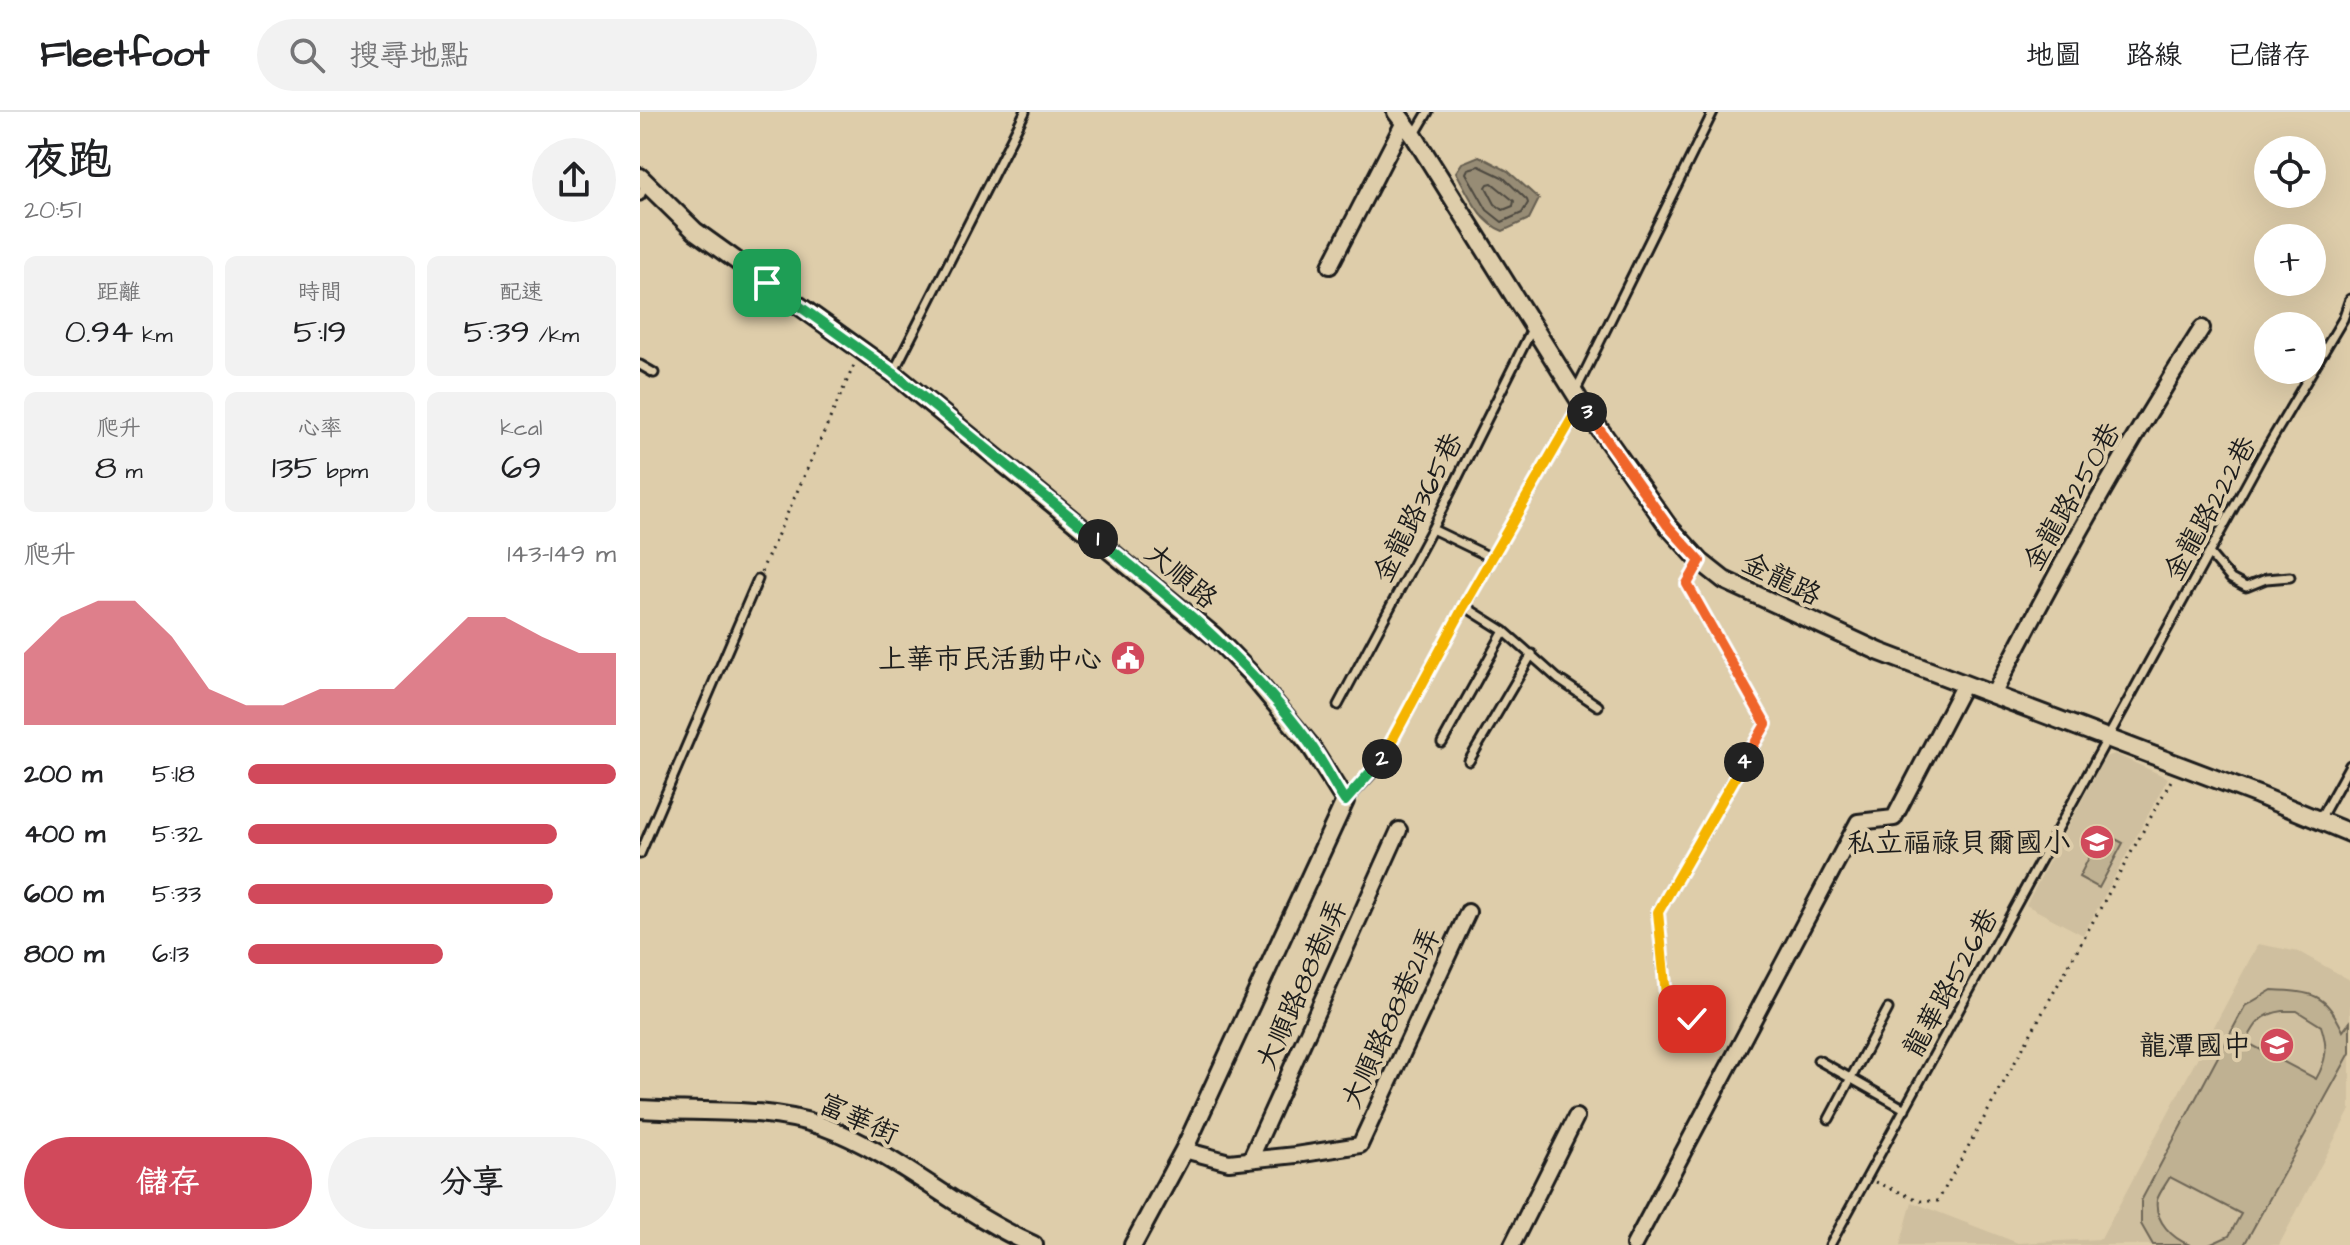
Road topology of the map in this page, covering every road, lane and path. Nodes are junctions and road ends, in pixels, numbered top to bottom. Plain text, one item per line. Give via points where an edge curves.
1 (1025, 112) edge
2 (1428, 112) edge
3 (1713, 112) edge
4 (1405, 123) edge
5 (642, 186) edge
6 (1330, 266) dead end
7 (2350, 299) edge
8 (1533, 327) junction
9 (2202, 328) dead end
10 (860, 352) junction
11 (640, 365) edge
12 (654, 373) dead end
13 (893, 373) junction
14 (1578, 397) junction
15 (1432, 529) junction
16 (2209, 553) junction
17 (1492, 558) junction
18 (1700, 561) junction
19 (2290, 577) dead end
20 (758, 579) joint
21 (1464, 606) junction
22 (1504, 631) junction
23 (1532, 654) junction
24 (1964, 684) junction
25 (1993, 695) junction
26 (1338, 705) dead end
27 (1598, 706) dead end
28 (2107, 738) junction
29 (1442, 743) dead end
30 (1469, 761) dead end
31 (2180, 765) junction
32 (2350, 765) edge
33 (1345, 801) junction
34 (2319, 821) junction
35 (1399, 830) dead end
36 (2350, 833) edge
37 (640, 854) edge
38 (1468, 912) dead end
39 (1888, 1009) dead end
40 (1692, 1019) dead end
41 (1818, 1060) dead end
42 (1850, 1079) junction
43 (640, 1109) edge
44 (1905, 1109) junction
45 (1576, 1117) dead end
46 (1829, 1119) dead end
47 (1184, 1150) junction
48 (1250, 1160) junction
49 (1867, 1178) junction
50 (1034, 1245) edge
51 (1133, 1245) edge
52 (1512, 1245) edge
53 (1634, 1245) edge
54 (1830, 1245) edge

1 - 13 lane
2 - 4 lane
3 - 14 lane
4 - 6 street
4 - 8 street, 金龍路
5 - 10 street, 大順路
7 - 16 lane, 金龍路222巷
8 - 14 street, 金龍路
8 - 15 lane, 金龍路365巷
9 - 25 street, 金龍路250巷 via 2041,600
10 - 13 street, 大順路
10 - 20 path
11 - 12 lane
13 - 33 street, 大順路 via 1214,636 1309,744
14 - 17 lane
14 - 18 street, 金龍路 via 1668,526
15 - 17 lane
15 - 26 lane, 金龍路365巷
16 - 19 lane via 2231,579 2246,587
16 - 28 lane, 金龍路222巷
17 - 21 lane
18 - 24 street, 金龍路 via 1741,590
18 - 40 lane via 1687,584 1766,724 1658,912 1667,1006
20 - 37 lane
21 - 22 lane
21 - 33 lane via 1378,767
22 - 23 lane
22 - 29 lane
23 - 27 lane
23 - 30 lane
24 - 25 street, 金龍路
24 - 53 street via 1894,818 1858,822
25 - 28 street, 金龍路
28 - 31 street, 金龍路
28 - 44 lane, 龍華路526巷
31 - 34 street, 金龍路
31 - 49 path via 1938,1201 1921,1201
32 - 34 lane
33 - 47 street
34 - 36 street, 金龍路
35 - 48 street, 大順路88巷11弄
38 - 48 street, 大順路88巷21弄 via 1360,1145
39 - 42 lane
41 - 42 lane
42 - 44 lane
42 - 46 lane
43 - 50 street, 富華街 via 765,1114 820,1125
44 - 49 lane, 龍華路526巷
45 - 52 street
47 - 48 street via 1229,1162
47 - 51 street
49 - 54 lane, 龍華路526巷

